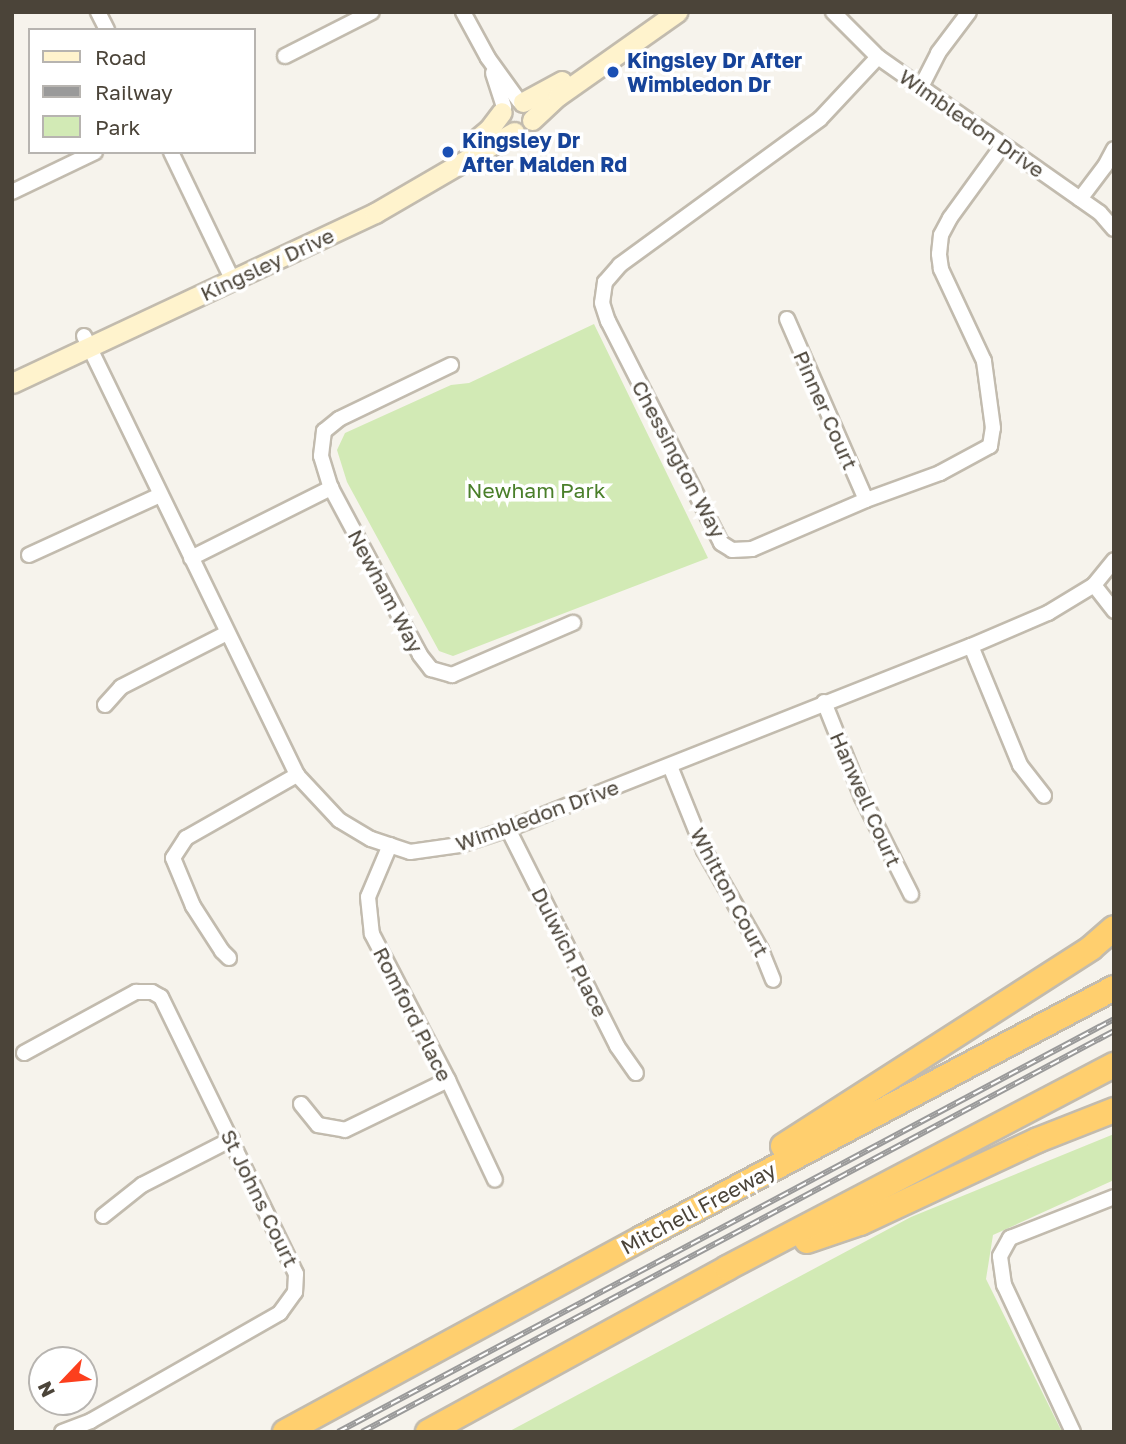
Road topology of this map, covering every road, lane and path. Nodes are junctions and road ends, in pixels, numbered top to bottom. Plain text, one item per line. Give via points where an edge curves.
1 (98, 12) edge
2 (372, 12) edge
3 (463, 12) edge
4 (833, 12) edge
5 (969, 12) edge
6 (670, 13) edge
7 (106, 28) edge
8 (285, 56) dead end
9 (878, 57) junction
10 (921, 87) junction
11 (512, 105) junction
12 (532, 120) junction
13 (514, 132) junction
14 (1003, 145) junction
15 (1114, 149) edge
16 (91, 154) edge
17 (172, 154) edge
18 (12, 192) edge
19 (1080, 199) junction
20 (1114, 229) edge
21 (231, 275) junction
22 (787, 319) dead end
23 (86, 341) junction
24 (451, 365) dead end
25 (12, 371) edge
26 (12, 383) edge
27 (331, 488) junction
28 (160, 495) junction
29 (866, 500) junction
30 (29, 555) dead end
31 (191, 558) junction
32 (1114, 560) edge
33 (1094, 585) junction
34 (1114, 611) edge
35 (573, 622) dead end
36 (227, 633) junction
37 (971, 646) junction
38 (824, 702) junction
39 (105, 705) dead end
40 (670, 766) junction
41 (297, 775) junction
42 (1044, 796) dead end
43 (508, 829) junction
44 (390, 845) junction
45 (911, 894) dead end
46 (1114, 928) edge
47 (229, 958) dead end
48 (773, 980) dead end
49 (1114, 988) edge
50 (24, 1053) dead end
51 (1114, 1065) edge
52 (636, 1073) dead end
53 (447, 1080) junction
54 (301, 1104) dead end
55 (1114, 1110) edge
56 (232, 1139) junction
57 (495, 1180) dead end
58 (1114, 1197) edge
59 (103, 1216) dead end
60 (642, 1238) junction
61 (727, 1268) junction
62 (62, 1432) edge
63 (285, 1432) edge
64 (428, 1432) edge
65 (1073, 1432) edge

1 - 7 street
2 - 8 street
3 - 11 street
4 - 9 street, Wimbledon Drive
5 - 10 street via 938,53
6 - 11 main road, Kingsley Drive via 552,88
6 - 12 main road, Kingsley Drive
9 - 10 street, Wimbledon Drive
9 - 29 street, Chessington Way via 820,119 620,265 605,282 602,303 721,543 732,550 752,549
10 - 14 street, Wimbledon Drive
11 - 12 main road via 532,111
11 - 13 main road via 502,122
11 - 21 main road, Kingsley Drive via 475,141 435,167
12 - 13 main road via 527,128
13 - 21 main road, Kingsley Drive via 375,213
14 - 19 street, Wimbledon Drive
14 - 29 street, Chessington Way via 950,218 941,235 939,254 941,269 984,361 993,428 990,446 940,473
15 - 19 street
16 - 18 street
17 - 21 street
19 - 20 street, Wimbledon Drive
21 - 23 main road, Kingsley Drive
22 - 29 street, Pinner Court
23 - 25 main road, Kingsley Drive
23 - 26 main road, Kingsley Drive
23 - 28 street, Wimbledon Drive
24 - 27 street, Newham Way via 339,419 324,431 320,456
27 - 31 street
27 - 35 street, Newham Way via 419,655 432,669 452,675
28 - 30 street
28 - 31 street, Wimbledon Drive
31 - 36 street, Wimbledon Drive
32 - 33 street, Wimbledon Drive
33 - 34 street
33 - 37 street, Wimbledon Drive via 1048,613
36 - 39 street via 121,687
36 - 41 street, Wimbledon Drive
37 - 38 street, Wimbledon Drive
37 - 42 street via 1020,765
38 - 40 street, Wimbledon Drive
38 - 45 street, Hanwell Court via 862,797
40 - 43 street, Wimbledon Drive
40 - 48 street, Whitton Court via 704,850
41 - 44 street, Wimbledon Drive via 339,820
41 - 47 street via 186,838 173,858 193,906
43 - 44 street, Wimbledon Drive via 460,845 410,852
43 - 52 street, Dulwich Place via 617,1046
44 - 53 street, Romford Place via 368,897 372,934
46 - 60 highway via 1091,948
49 - 60 highway, Mitchell Freeway
50 - 56 street, St Johns Court via 136,992 152,992 164,1002
51 - 61 highway
53 - 54 street via 345,1130 318,1125
53 - 57 street, Romford Place
55 - 61 highway via 860,1223
56 - 59 street via 136,1189
56 - 62 street, St Johns Court via 293,1262 297,1280 292,1298 273,1317 91,1421
58 - 65 street via 1010,1238 1000,1256 1003,1285
60 - 63 highway, Mitchell Freeway
61 - 64 highway

